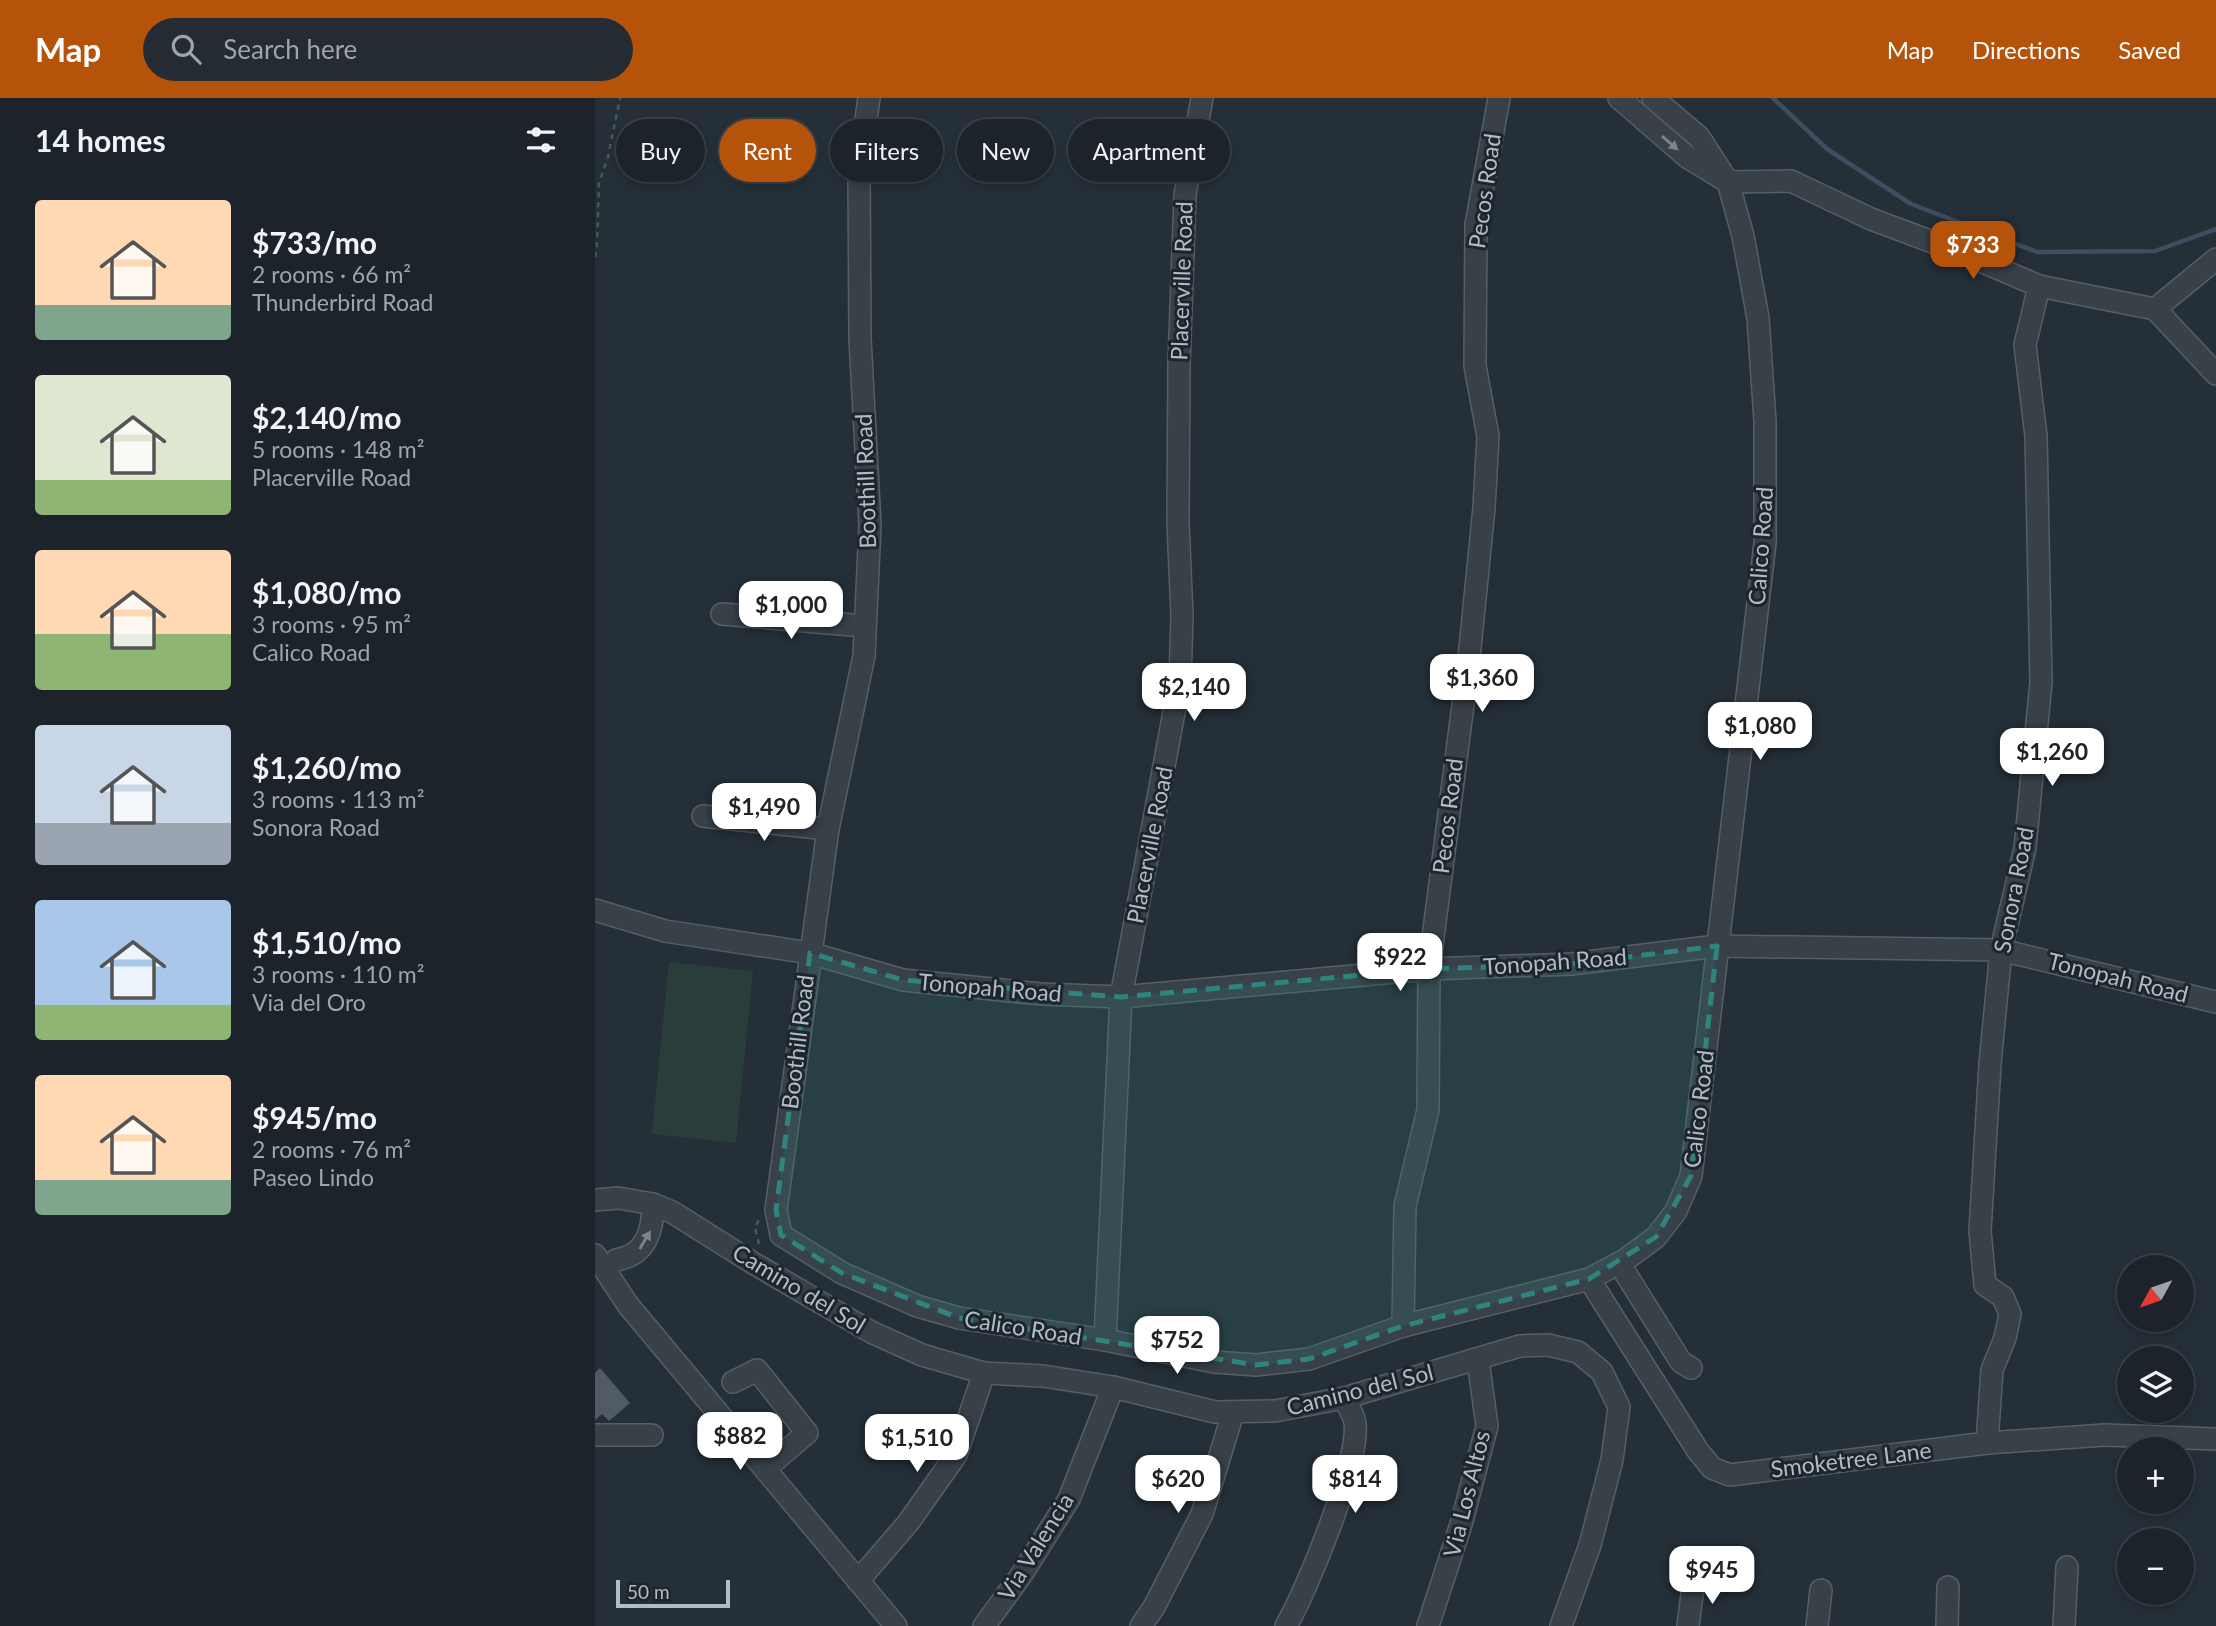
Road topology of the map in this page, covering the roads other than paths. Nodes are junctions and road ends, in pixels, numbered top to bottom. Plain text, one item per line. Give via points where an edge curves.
1 (869, 98) edge
2 (1202, 98) edge
3 (1499, 98) edge
4 (1619, 98) edge
5 (1653, 98) edge
6 (1728, 182) junction
7 (2216, 259) edge
8 (2039, 286) junction
9 (2155, 309) junction
10 (2216, 374) edge
11 (722, 614) dead end
12 (864, 626) junction
13 (703, 816) dead end
14 (828, 828) junction
15 (595, 910) edge
16 (1717, 946) junction
17 (2001, 950) junction
18 (810, 953) junction
19 (1429, 969) junction
20 (1121, 997) junction
21 (2216, 1002) edge
22 (595, 1200) edge
23 (663, 1208) junction
24 (781, 1236) joint
25 (595, 1247) edge
26 (595, 1255) edge
27 (1619, 1263) junction
28 (616, 1274) junction
29 (1589, 1279) junction
30 (1402, 1326) junction
31 (1105, 1340) junction
32 (1478, 1360) junction
33 (1691, 1368) dead end
34 (984, 1373) junction
35 (733, 1382) dead end
36 (1113, 1387) junction
37 (1344, 1398) junction
38 (1233, 1413) junction
39 (595, 1435) edge
40 (652, 1435) dead end
41 (2216, 1439) edge
42 (1987, 1443) junction
43 (765, 1469) junction
44 (2067, 1567) dead end
45 (1694, 1580) dead end
46 (858, 1581) junction
47 (1948, 1587) dead end
48 (1821, 1590) dead end
49 (896, 1626) edge
50 (984, 1626) edge
51 (1141, 1626) edge
52 (1286, 1626) edge
53 (1428, 1626) edge
54 (1561, 1626) edge
55 (1688, 1626) edge
56 (1817, 1626) edge
57 (1947, 1626) edge
58 (2064, 1626) edge

1 - 12 street, Boothill Road via 859,169 860,338 870,525
2 - 20 street, Placerville Road via 1185,195 1180,325 1180,680
3 - 19 street, Pecos Road via 1476,225 1475,366 1488,436 1484,508
4 -> 6 street via 1687,157
5 - 6 street, Calico Road via 1699,137
6 - 8 street via 1791,181 1871,219
6 - 16 street, Calico Road via 1758,318 1765,421 1765,543
7 - 9 street
8 - 9 street
8 - 17 street, Sonora Road via 2025,345 2036,436 2041,682 2025,848
9 - 10 street
11 - 12 street
12 - 14 street, Boothill Road via 864,656
13 - 14 street
14 - 18 street, Boothill Road
15 - 18 street, Tonopah Road via 665,931
16 - 17 street, Tonopah Road
16 - 19 street, Tonopah Road via 1571,964
16 - 27 street, Calico Road via 1691,1176 1676,1210 1656,1237
17 - 21 street, Tonopah Road
17 - 42 street, Sonora Road via 1980,1231 1985,1285 2003,1297 2010,1314 1992,1370
18 - 20 street, Tonopah Road via 902,980
18 - 24 street, Boothill Road via 776,1213
19 - 20 street, Tonopah Road
19 - 30 street, Pecos Road via 1428,1110 1405,1206
20 - 31 street, Placerville Road
22 - 23 street, Camino del Sol via 618,1198
28 -> 23 street via 645,1245
23 - 34 street, Camino del Sol via 871,1332 922,1355
24 - 31 street, Calico Road via 842,1273 917,1306 959,1318
25 - 28 street
26 - 28 street
27 - 29 street, Calico Road
27 - 33 street via 1681,1362
28 - 43 street via 628,1305
29 - 30 street, Calico Road
29 - 42 street, Smoketree Lane via 1712,1468 1730,1475
30 - 31 street, Calico Road via 1309,1359 1256,1365 1214,1362
32 - 37 street, Camino del Sol
32 - 53 street, Via Los Altos via 1487,1426
32 - 54 street, Camino del Sol via 1520,1346 1548,1345 1578,1353 1602,1373 1619,1407 1612,1460 1590,1545
34 - 36 street, Camino del Sol
34 - 46 street via 957,1455
35 - 43 street via 757,1370 807,1433
36 - 38 street, Camino del Sol
36 - 50 street, Via Valencia via 1069,1499
37 - 38 street, Camino del Sol via 1275,1411
37 - 52 street via 1355,1421 1354,1448 1299,1604
38 - 51 street via 1202,1514
39 - 40 street
41 - 42 street, Smoketree Lane via 2105,1435
43 - 46 street
44 - 58 street
45 - 55 street
46 - 49 street
47 - 57 street
48 - 56 street

